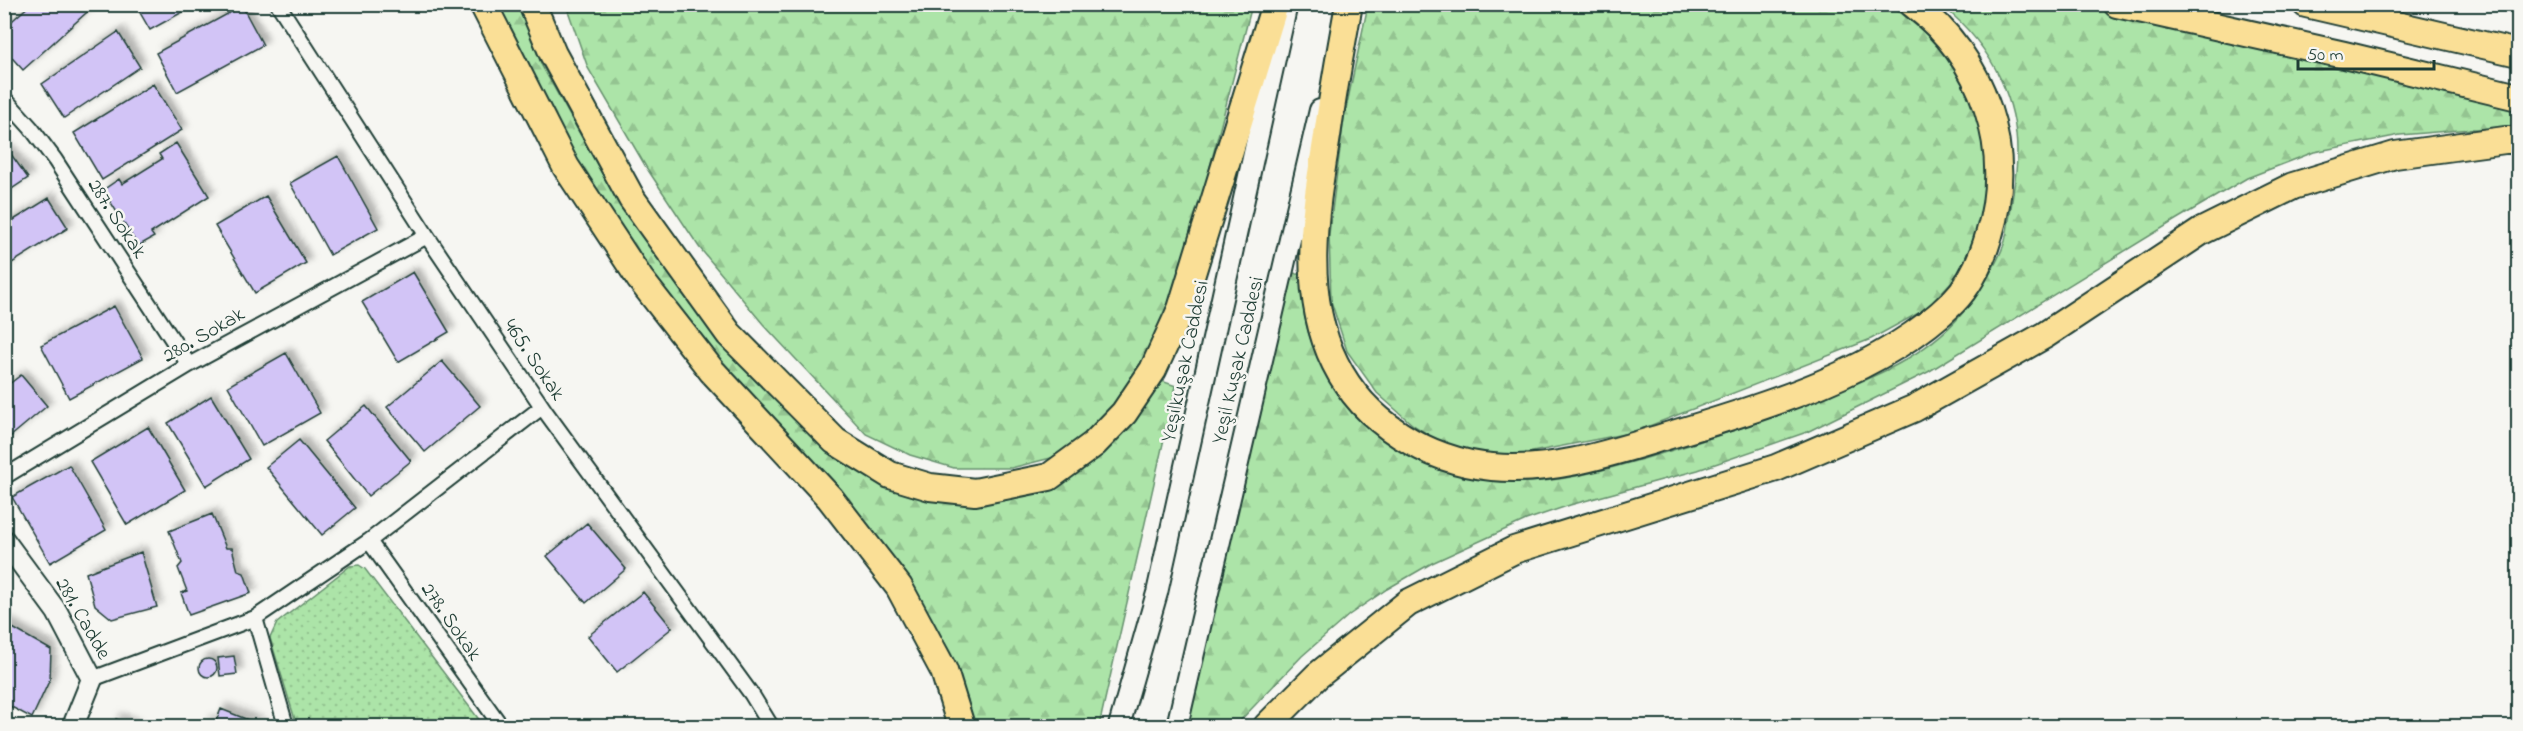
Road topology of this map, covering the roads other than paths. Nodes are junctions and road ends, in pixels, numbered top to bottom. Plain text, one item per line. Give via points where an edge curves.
1 (278, 4) edge
2 (483, 4) edge
3 (532, 4) edge
4 (1275, 4) edge
5 (1287, 4) edge
6 (1344, 4) edge
7 (1349, 4) edge
8 (1913, 4) edge
9 (2117, 4) edge
10 (2306, 4) edge
11 (2518, 53) edge
12 (2518, 97) edge
13 (4, 98) edge
14 (2518, 140) edge
15 (427, 236) junction
16 (189, 365) junction
17 (542, 407) junction
18 (4, 477) edge
19 (4, 540) edge
20 (369, 541) junction
21 (255, 618) junction
22 (92, 679) junction
23 (74, 726) edge
24 (286, 726) edge
25 (501, 726) edge
26 (771, 726) edge
27 (961, 726) edge
28 (1119, 726) edge
29 (1177, 726) edge
30 (1267, 726) edge

1 - 15 street, 465. Sokak
2 - 27 highway via 566,166 640,279 712,371 830,498 899,587 944,672
3 - 4 highway via 553,54 632,199 729,334 836,441 890,475 930,487 975,492 1049,477 1094,444 1124,413 1153,370 1181,309
5 - 28 main road, Yeşilkuşak Caddesi via 1157,593
6 - 29 main road, Yeşil Kuşak Caddesi
7 - 8 highway via 1318,188 1313,250 1313,274 1325,337 1347,383 1383,423 1403,437 1468,464 1514,468 1592,457 1776,401 1881,354 1923,327 1956,299 1979,263 1994,218 1997,149 1990,111 1968,63 1950,38
9 - 12 highway
10 - 11 highway
13 - 16 street, 287. Sokak via 55,160
14 - 30 highway via 2395,154 2293,186 2202,231 2045,334 1915,408 1776,468 1514,550 1408,603 1317,676
15 - 16 street, 280. Sokak
15 - 17 street, 465. Sokak
16 - 18 street, 280. Sokak
17 - 20 street
17 - 26 street, 465. Sokak via 752,694
19 - 22 main road, 281. Cadde via 57,612
20 - 21 street
20 - 25 street, 278. Sokak
21 - 22 street
21 - 24 street
22 - 23 main road, 281. Cadde

